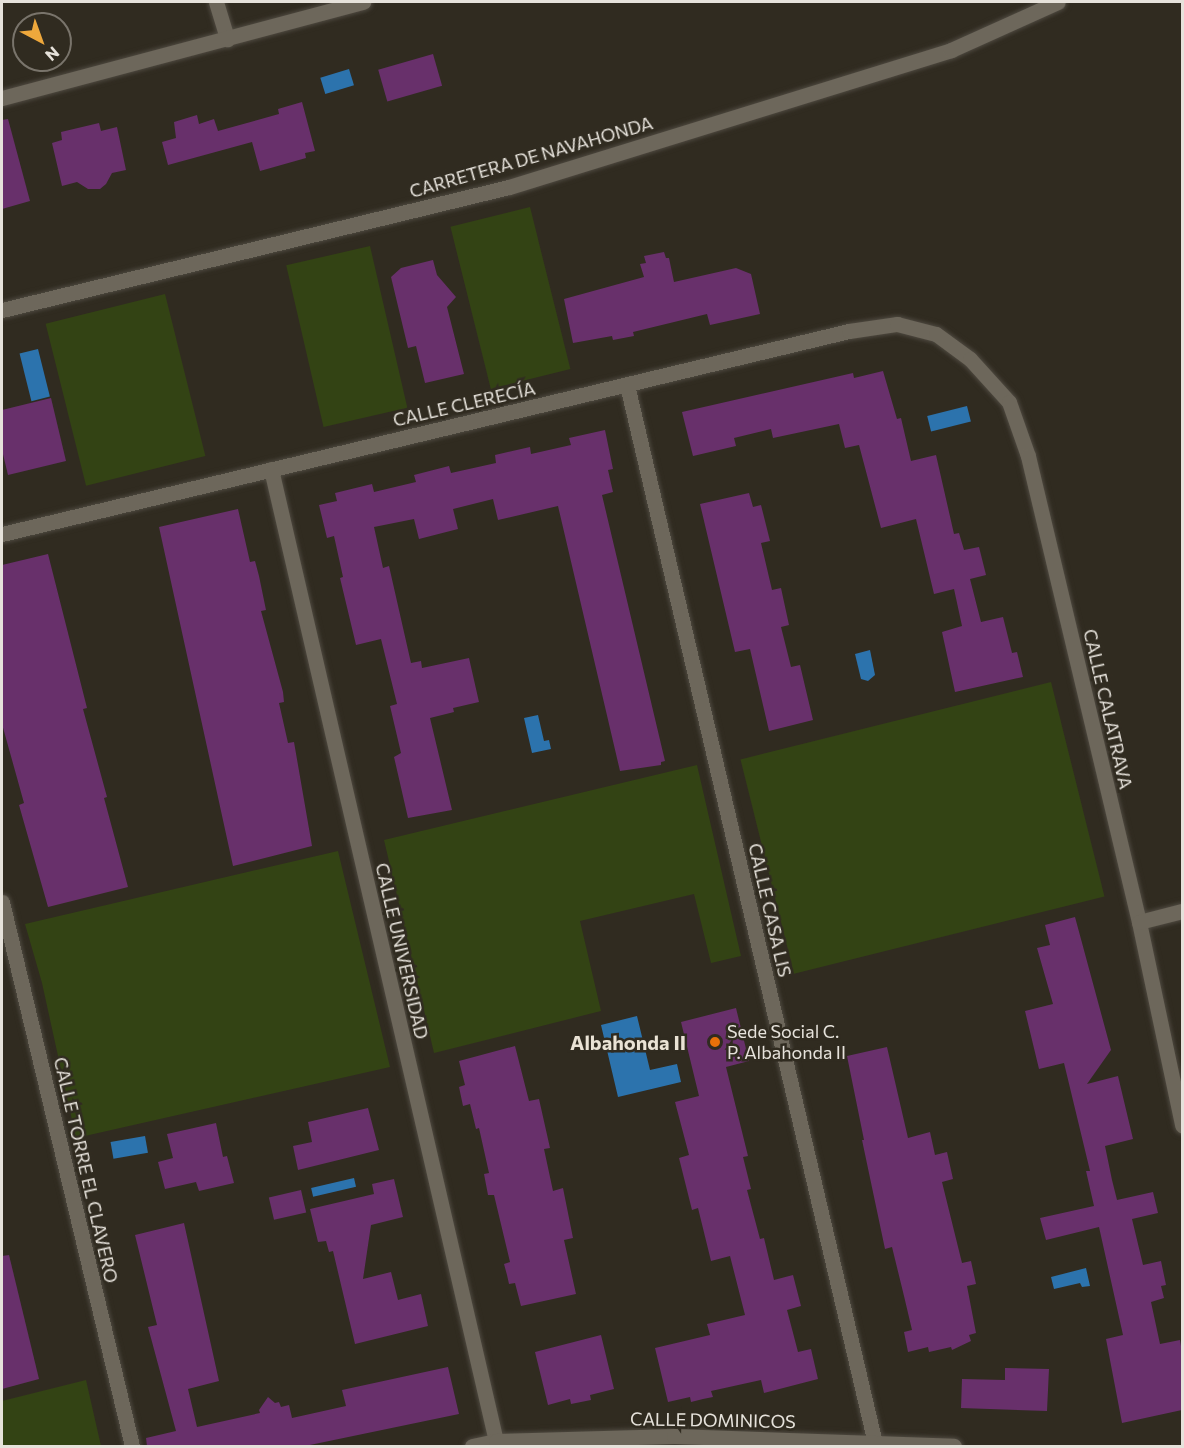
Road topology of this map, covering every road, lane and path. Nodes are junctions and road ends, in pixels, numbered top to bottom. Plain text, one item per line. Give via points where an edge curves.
1 (216, 2) edge
2 (363, 2) edge
3 (1058, 2) edge
4 (226, 39) junction
5 (2, 98) edge
6 (2, 310) edge
7 (936, 333) joint
8 (627, 385) junction
9 (271, 470) junction
10 (2, 534) edge
11 (2, 902) edge
12 (1182, 911) edge
13 (1139, 922) junction
14 (1182, 1125) edge
15 (496, 1441) junction
16 (875, 1443) junction
17 (132, 1446) edge
18 (472, 1446) edge
19 (954, 1446) edge

1 - 4 street
2 - 4 street
3 - 6 street, CARRETERA DE NAVAHONDA via 951,50 509,187
4 - 5 street
7 - 8 street, CALLE CLERECÍA via 897,324 849,331
7 - 13 street, CALLE CALATRAVA via 970,359 1009,402 1028,456
8 - 9 street, CALLE CLERECÍA
8 - 16 street, CALLE CASA LIS
9 - 10 street, CALLE CLERECÍA
9 - 15 street, CALLE UNIVERSIDAD
11 - 17 street, CALLE TORRE EL CLAVERO
12 - 13 street
13 - 14 street, CALLE CALATRAVA
15 - 16 street, CALLE DOMINICOS via 674,1437
15 - 18 street, CALLE DOMINICOS
16 - 19 street, CALLE DOMINICOS

